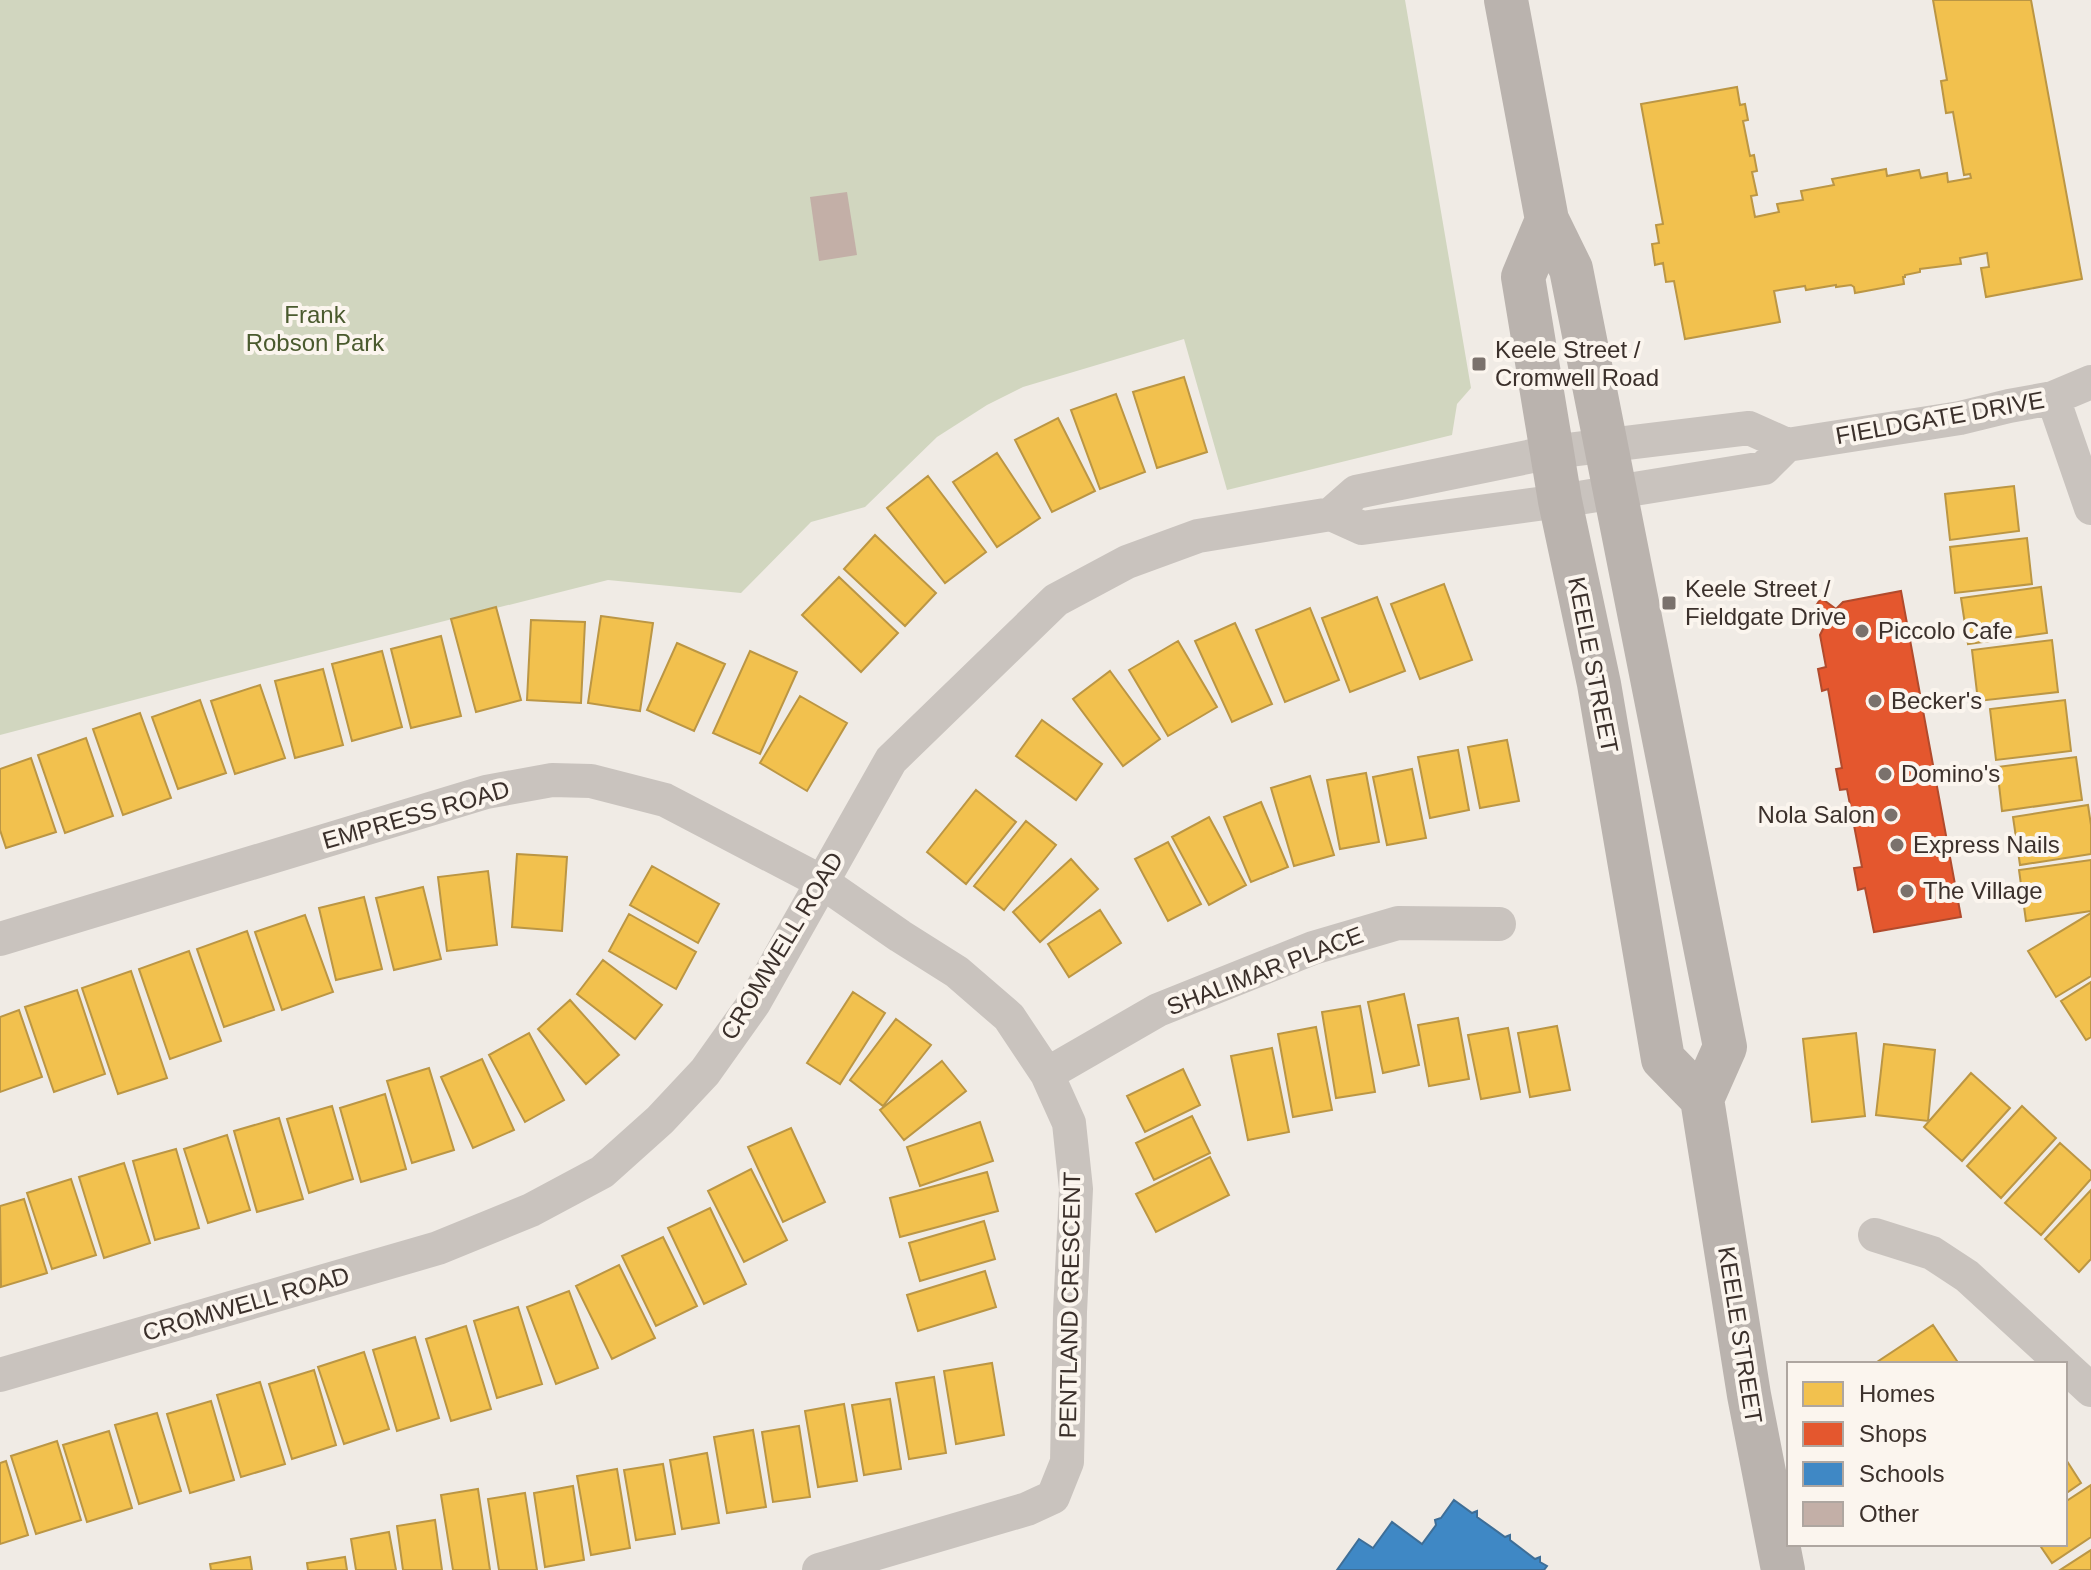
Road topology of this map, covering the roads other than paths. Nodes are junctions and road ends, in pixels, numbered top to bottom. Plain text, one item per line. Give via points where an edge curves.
1 (1506, 0) edge
2 (1547, 220) junction
3 (2091, 382) edge
4 (2053, 398) junction
5 (1606, 445) junction
6 (1787, 445) junction
7 (1552, 452) junction
8 (1615, 493) junction
9 (1560, 501) junction
10 (2091, 508) edge
11 (1331, 514) junction
12 (822, 882) junction
13 (1499, 924) dead end
14 (0, 939) edge
15 (1047, 1074) junction
16 (1702, 1099) junction
17 (1875, 1235) dead end
18 (2061, 1362) edge
19 (2067, 1368) edge
20 (0, 1375) edge
21 (2091, 1390) edge
22 (819, 1570) edge
23 (1783, 1570) edge

1 - 2 main road
2 - 5 main road via 1571,269
2 - 7 main road, KEELE STREET via 1523,277
3 - 4 street, FIELDGATE DRIVE
4 - 6 street, FIELDGATE DRIVE
4 - 10 street
5 - 6 street via 1749,428
5 - 7 street
5 - 8 main road
6 - 8 street, FIELDGATE DRIVE via 1764,468
7 - 9 main road, KEELE STREET
7 - 11 street, CROMWELL ROAD via 1356,492
8 - 9 street, FIELDGATE DRIVE
8 - 16 main road via 1725,1047
9 - 11 street, CROMWELL ROAD via 1362,528
9 - 16 main road, KEELE STREET via 1599,684 1663,1059
11 - 12 street, CROMWELL ROAD via 1198,536 1127,562 1056,600 891,760
12 - 14 street, EMPRESS ROAD via 665,800 591,781 552,780 486,792
12 - 15 street, PENTLAND CRESCENT via 957,972 1009,1017
12 - 20 street, CROMWELL ROAD via 754,1003 705,1072 602,1172 531,1210 438,1248
13 - 15 street, SHALIMAR PLACE via 1398,923 1313,948 1158,1010
15 - 22 street, PENTLAND CRESCENT via 1069,1123 1076,1189 1067,1462 1053,1497
16 - 23 main road, KEELE STREET
17 - 18 street via 1932,1253 1967,1276
19 - 21 street

